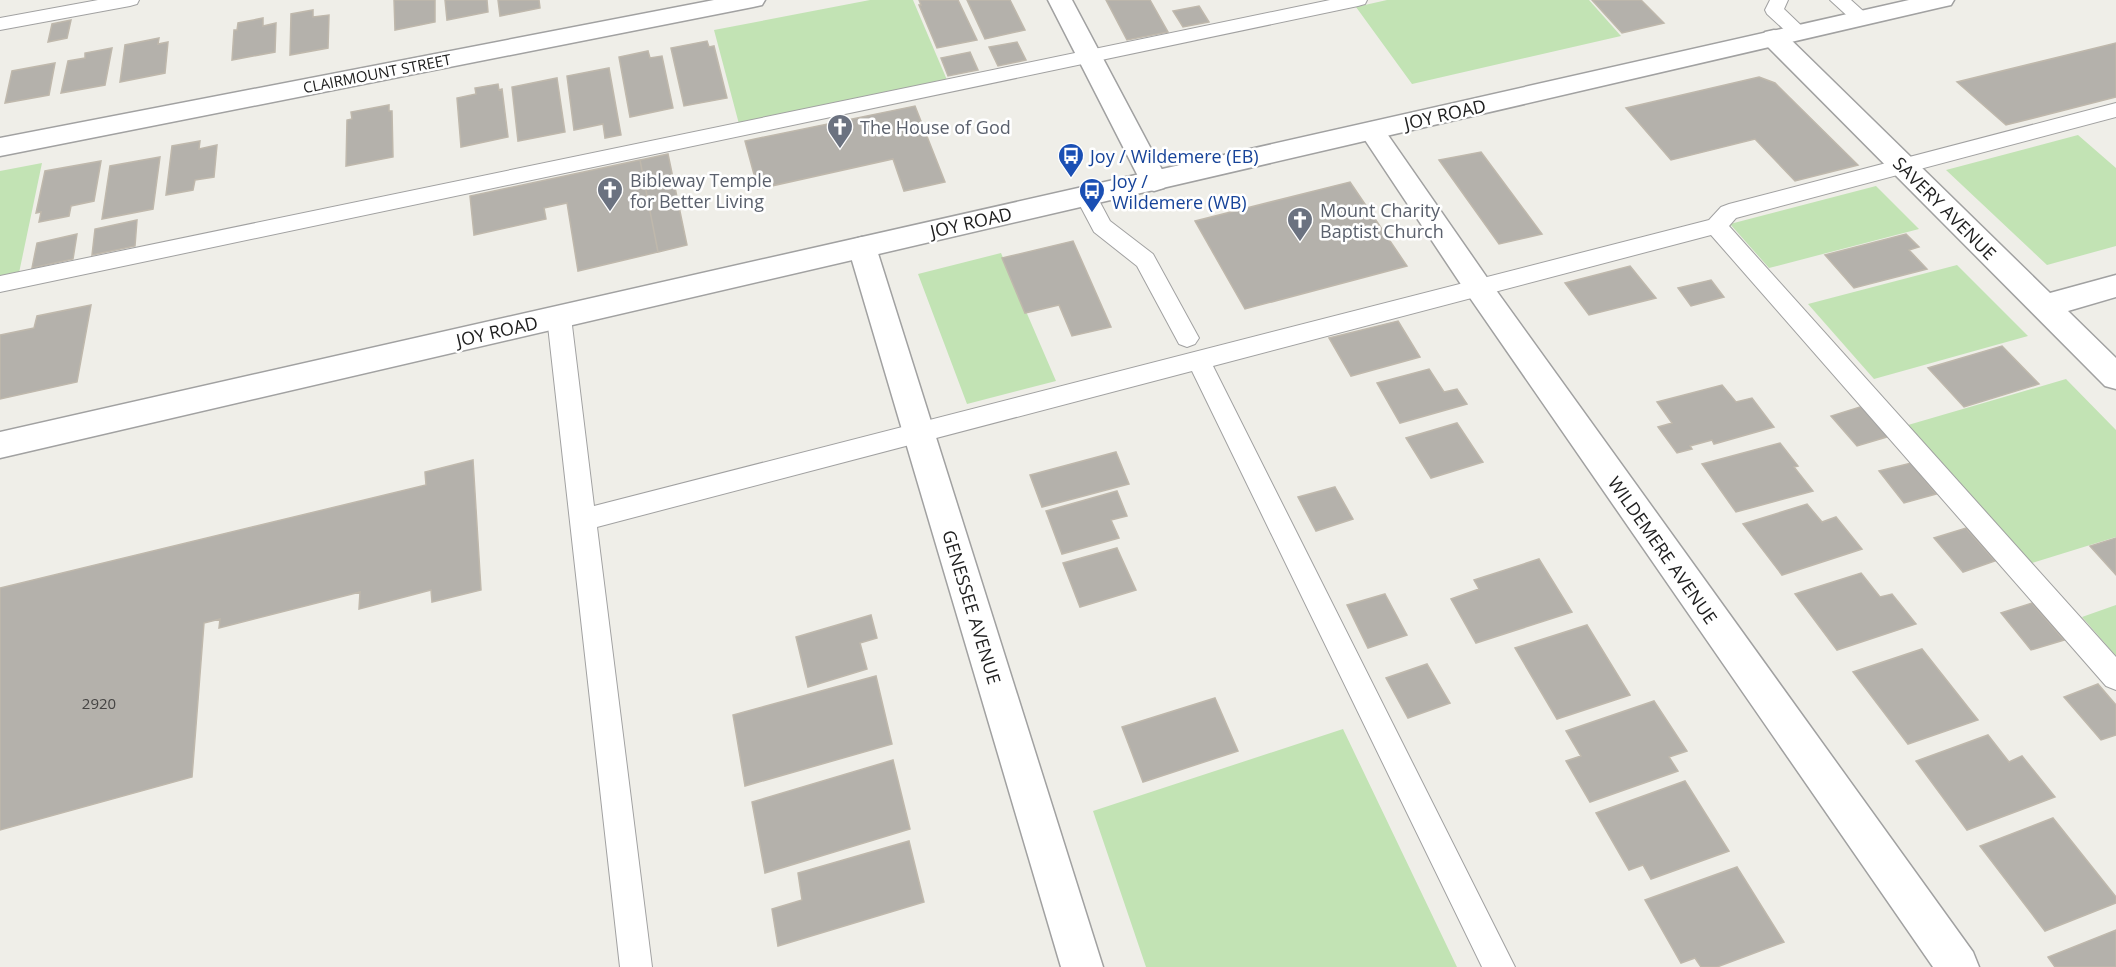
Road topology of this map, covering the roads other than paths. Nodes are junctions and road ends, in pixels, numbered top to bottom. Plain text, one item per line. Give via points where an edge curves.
1 (130, 0) edge
2 (753, 0) edge
3 (1060, 0) edge
4 (1358, 0) edge
5 (1779, 0) edge
6 (1839, 0) edge
7 (1942, 0) edge
8 (1902, 4) edge
9 (1861, 18) junction
10 (0, 24) edge
11 (1786, 35) junction
12 (1089, 56) junction
13 (2116, 110) edge
14 (1372, 131) junction
15 (0, 147) edge
16 (1903, 166) junction
17 (1154, 181) junction
18 (1086, 196) junction
19 (1716, 226) junction
20 (862, 247) junction
21 (0, 284) edge
22 (2116, 286) edge
23 (1478, 287) junction
24 (2044, 306) junction
25 (559, 317) junction
26 (1192, 349) junction
27 (2116, 377) edge
28 (919, 433) junction
29 (0, 445) edge
30 (583, 520) junction
31 (2116, 677) edge
32 (636, 967) edge
33 (1082, 967) edge
34 (1499, 967) edge
35 (1958, 967) edge

1 - 10 lane
2 - 15 street, CLAIRMOUNT STREET
3 - 12 street
4 - 12 lane
5 - 11 lane via 1774,10
6 - 9 lane
7 - 8 street, JOY ROAD
8 - 9 street, JOY ROAD
9 - 11 street, JOY ROAD
11 - 14 street, JOY ROAD
11 - 16 street, SAVERY AVENUE
12 - 17 street
12 - 21 lane
13 - 16 lane
14 - 17 street, JOY ROAD
14 - 23 street, WILDEMERE AVENUE
16 - 19 lane via 1729,212
16 - 24 street, SAVERY AVENUE
17 - 18 street, JOY ROAD
18 - 20 street, JOY ROAD
18 - 26 lane via 1102,226 1145,260
19 - 23 lane
19 - 31 lane
20 - 25 street, JOY ROAD
20 - 28 street, GENESSEE AVENUE
22 - 24 street
23 - 26 lane
23 - 35 street, WILDEMERE AVENUE
24 - 27 street, SAVERY AVENUE
25 - 29 street, JOY ROAD
25 - 30 lane
26 - 28 lane
26 - 34 lane
28 - 30 lane
28 - 33 street, GENESSEE AVENUE
30 - 32 lane

